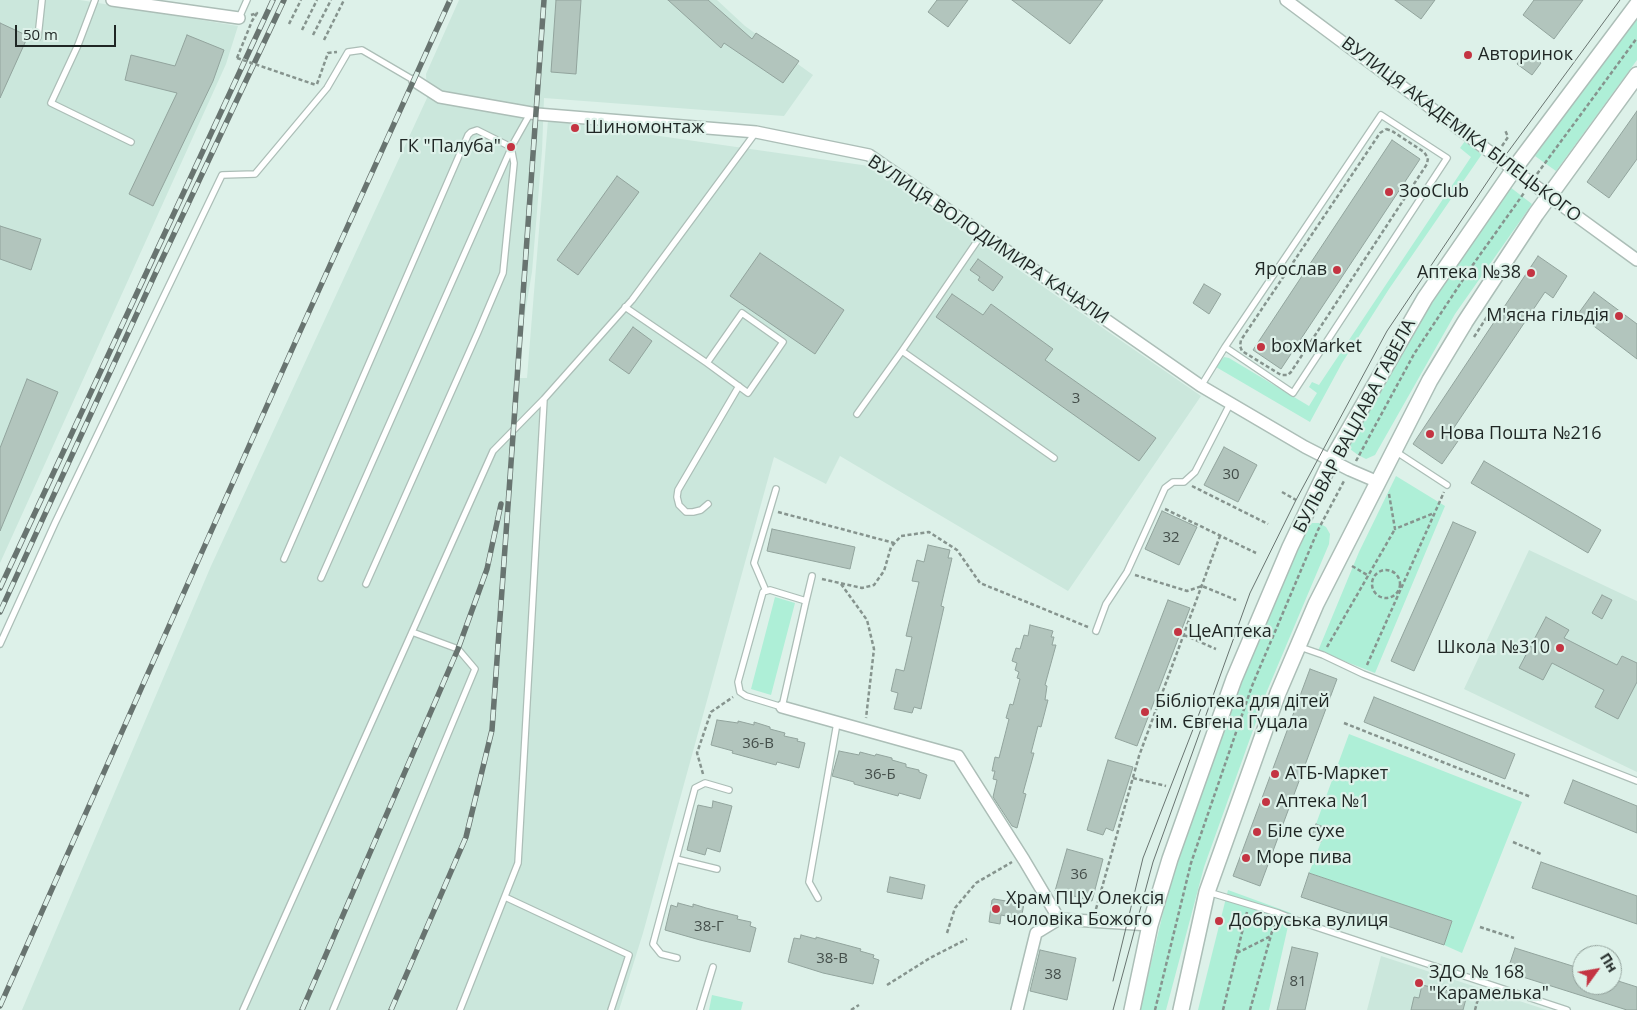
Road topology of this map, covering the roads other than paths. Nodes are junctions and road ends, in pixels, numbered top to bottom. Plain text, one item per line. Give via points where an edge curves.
1 (42, 0) edge
2 (95, 0) edge
3 (112, 0) edge
4 (247, 0) edge
5 (1286, 0) edge
6 (145, 2) edge
7 (1637, 4) edge
8 (239, 18) joint
9 (38, 37) dead end
10 (1637, 75) edge
11 (415, 81) joint
12 (531, 112) junction
13 (756, 132) junction
14 (131, 142) dead end
15 (512, 147) junction
16 (1514, 169) junction
17 (1549, 196) junction
18 (982, 234) junction
19 (1637, 260) edge
20 (625, 307) junction
21 (1226, 347) junction
22 (902, 351) junction
23 (707, 363) junction
24 (738, 386) junction
25 (1201, 386) junction
26 (544, 398) junction
27 (1230, 404) junction
28 (857, 414) dead end
29 (1393, 450) junction
30 (1054, 458) dead end
31 (1331, 461) junction
32 (1378, 482) junction
33 (1448, 485) road end
34 (776, 490) dead end
35 (708, 504) dead end
36 (284, 558) dead end
37 (812, 576) road end
38 (321, 578) dead end
39 (366, 584) dead end
40 (766, 591) junction
41 (806, 601) junction
42 (1096, 631) road end
43 (412, 632) junction
44 (0, 644) edge
45 (1299, 646) junction
46 (782, 707) junction
47 (837, 723) junction
48 (1637, 781) edge
49 (729, 790) dead end
50 (676, 859) junction
51 (717, 869) dead end
52 (1207, 892) junction
53 (505, 897) junction
54 (818, 898) dead end
55 (1059, 919) junction
56 (1150, 925) junction
57 (677, 958) dead end
58 (713, 968) dead end
59 (243, 1010) edge
60 (333, 1010) edge
61 (460, 1010) edge
62 (611, 1010) edge
63 (700, 1010) edge
64 (1017, 1010) edge
65 (1132, 1010) edge
66 (1181, 1010) edge
67 (1567, 1010) edge

1 - 9 lane
2 - 14 lane via 50,103
3 - 6 street
4 - 8 lane
5 - 16 street, ВУЛИЦЯ АКАДЕМІКА БІЛЕЦЬКОГО
6 - 8 street
7 - 16 main road, БУЛЬВАР ВАЦЛАВА ГАВЕЛА
10 - 17 main road
11 - 12 street, ВУЛИЦЯ ВОЛОДИМИРА КАЧАЛИ via 440,97
11 - 44 lane via 362,50 348,52 327,88 255,174 222,175
12 - 13 street, ВУЛИЦЯ ВОЛОДИМИРА КАЧАЛИ
12 - 15 lane
13 - 18 street, ВУЛИЦЯ ВОЛОДИМИРА КАЧАЛИ via 869,155
13 - 20 lane
15 - 36 lane via 477,130 468,135
15 - 38 lane
15 - 39 lane via 514,163 503,272
16 - 17 street, ВУЛИЦЯ АКАДЕМІКА БІЛЕЦЬКОГО
16 - 31 main road, БУЛЬВАР ВАЦЛАВА ГАВЕЛА via 1425,298
17 - 19 street, ВУЛИЦЯ АКАДЕМІКА БІЛЕЦЬКОГО
17 - 29 main road via 1465,322
18 - 22 lane
18 - 25 street, ВУЛИЦЯ ВОЛОДИМИРА КАЧАЛИ
20 - 23 lane
20 - 26 lane
21 - 21 lane via 1381,115 1446,158 1293,392
21 - 25 lane
22 - 28 lane
22 - 30 lane
23 - 24 lane
23 - 24 lane via 742,313 783,342 748,393
24 - 35 lane via 678,490 679,505 686,512 701,510
25 - 27 street, ВУЛИЦЯ ВОЛОДИМИРА КАЧАЛИ
26 - 43 lane via 494,451
26 - 53 lane via 518,863
27 - 31 street, ВУЛИЦЯ ВОЛОДИМИРА КАЧАЛИ
27 - 42 lane via 1194,472 1184,482 1168,485 1127,572 1106,604
29 - 32 main road
29 - 33 lane
31 - 32 street, ВУЛИЦЯ ВОЛОДИМИРА КАЧАЛИ
31 - 56 main road, БУЛЬВАР ВАЦЛАВА ГАВЕЛА via 1290,547 1234,680
32 - 45 main road via 1316,604
34 - 40 lane via 754,563
37 - 41 lane
40 - 41 lane
40 - 46 lane via 762,595 738,682 740,692 746,696
41 - 46 lane
43 - 59 lane
43 - 60 lane via 458,649 475,669
45 - 48 lane
45 - 52 main road via 1278,693
46 - 47 street
47 - 54 lane via 809,882
47 - 55 street via 958,756
49 - 50 lane via 705,783 695,788
50 - 51 lane
50 - 57 lane via 653,944 662,954
52 - 66 main road
52 - 67 lane
53 - 61 lane
53 - 62 lane via 629,955
55 - 56 street
55 - 64 street via 1036,933
56 - 65 main road, БУЛЬВАР ВАЦЛАВА ГАВЕЛА
58 - 63 lane

